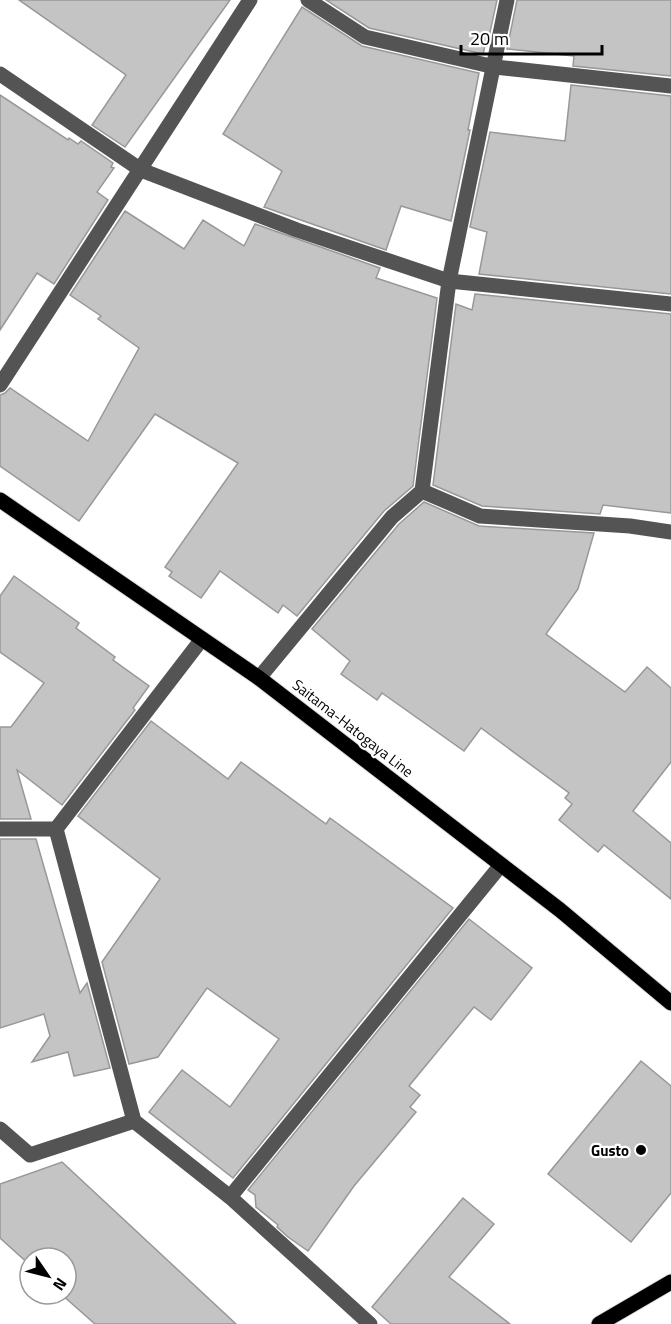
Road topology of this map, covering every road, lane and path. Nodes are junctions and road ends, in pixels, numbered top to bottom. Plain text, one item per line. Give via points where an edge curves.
1 (250, 0) edge
2 (308, 0) edge
3 (507, 0) edge
4 (495, 67) junction
5 (0, 74) edge
6 (671, 86) edge
7 (141, 170) junction
8 (449, 281) junction
9 (671, 304) edge
10 (0, 385) edge
11 (422, 491) junction
12 (0, 500) edge
13 (671, 532) edge
14 (202, 639) junction
15 (259, 678) junction
16 (0, 829) edge
17 (56, 829) junction
18 (501, 865) junction
19 (671, 1004) edge
20 (134, 1121) junction
21 (0, 1129) edge
22 (230, 1197) junction
23 (671, 1282) edge
24 (370, 1324) edge
25 (599, 1324) edge

1 - 7 street
2 - 4 street via 364,37
3 - 4 street
4 - 6 street
4 - 8 street
5 - 7 street
7 - 8 street via 297,230
7 - 10 street
8 - 9 street
8 - 11 street
11 - 13 street via 480,516
11 - 15 street via 392,517
12 - 14 main road, Saitama-Hatogaya Line
14 - 15 main road, Saitama-Hatogaya Line
14 - 17 street
15 - 18 main road, Saitama-Hatogaya Line
16 - 17 street
17 - 20 street
18 - 19 main road, Saitama-Hatogaya Line
18 - 22 street
20 - 21 street via 30,1155
20 - 22 street
22 - 24 street
23 - 25 main road

